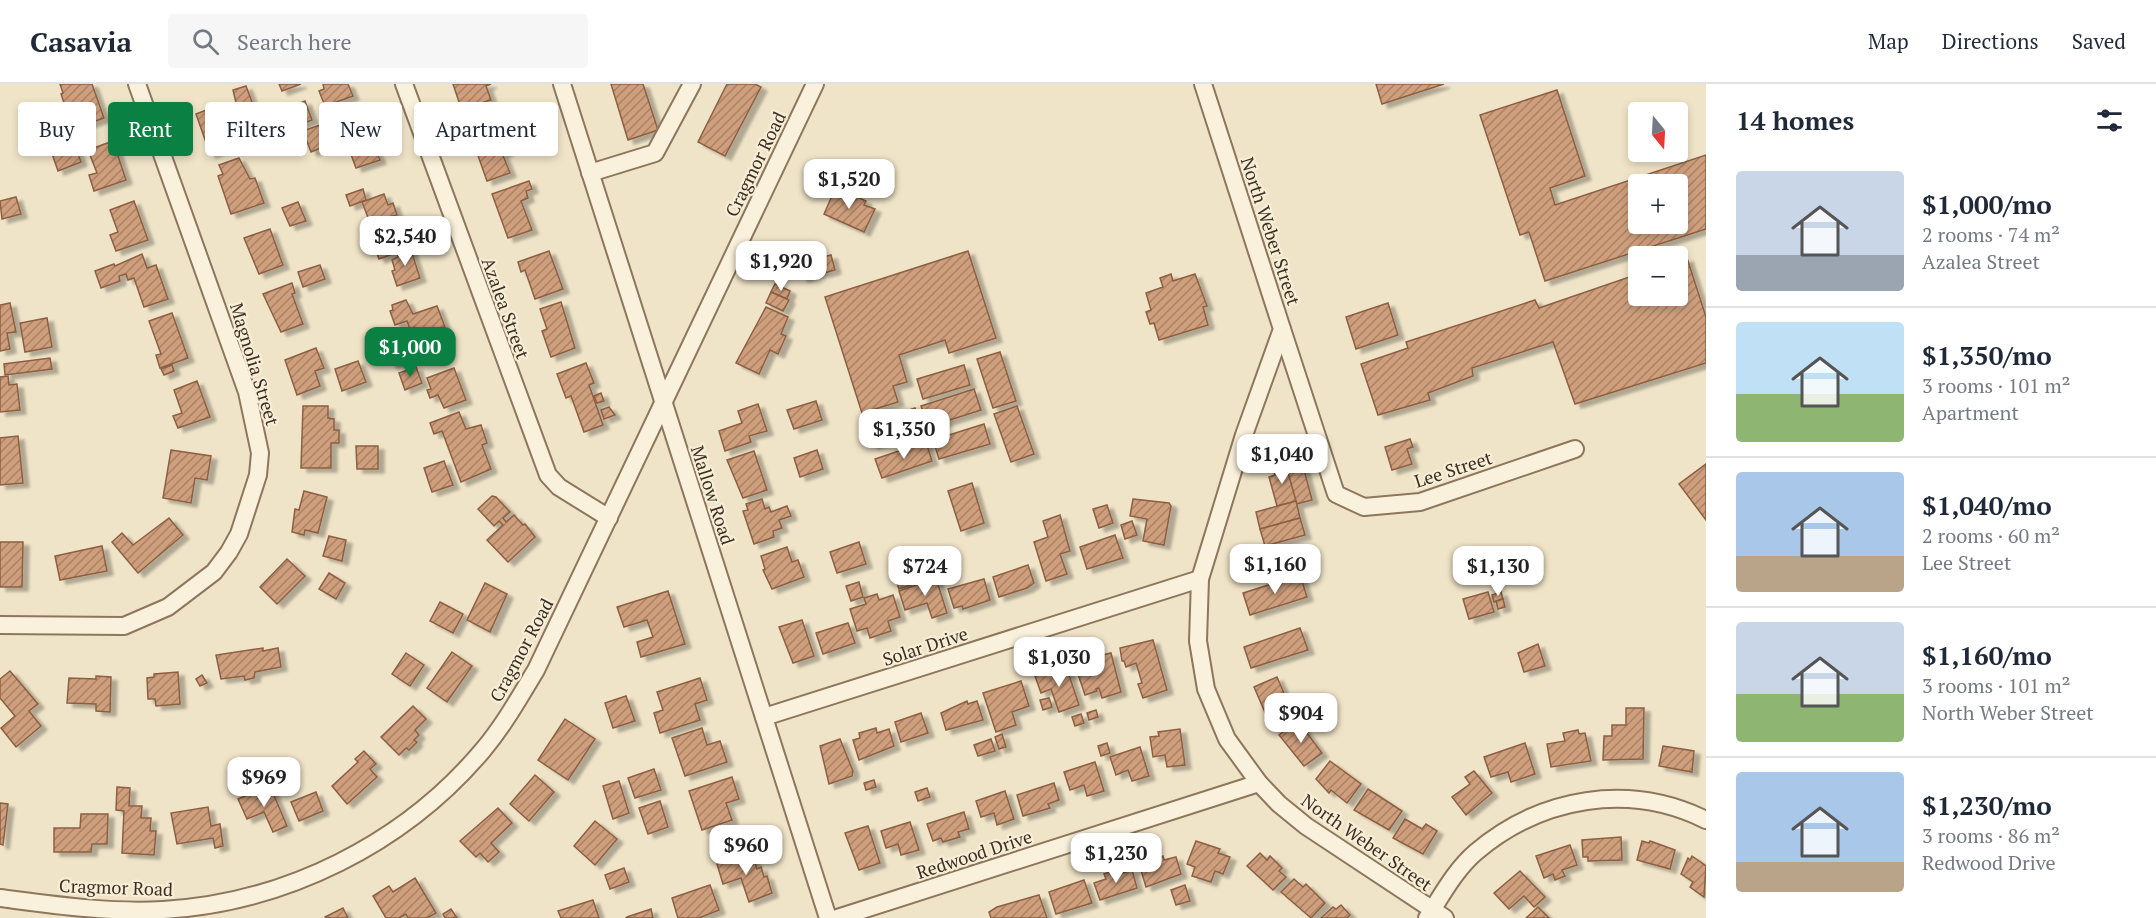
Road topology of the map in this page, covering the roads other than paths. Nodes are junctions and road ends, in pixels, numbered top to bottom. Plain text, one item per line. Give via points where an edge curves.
1 (137, 84) edge
2 (404, 84) edge
3 (562, 84) edge
4 (692, 84) edge
5 (1203, 84) edge
6 (811, 86) edge
7 (590, 173) junction
8 (1282, 329) junction
9 (662, 401) junction
10 (1575, 449) dead end
11 (609, 518) junction
12 (1200, 579) junction
13 (0, 625) edge
14 (764, 717) junction
15 (1259, 783) junction
16 (1706, 820) edge
17 (0, 898) edge
18 (162, 914) edge
19 (1434, 916) edge
20 (828, 918) edge
21 (837, 918) edge

1 - 13 street, Magnolia Street via 247,392 260,453 258,475 239,534 229,552 214,572 168,607 124,626
2 - 11 street, Azalea Street via 548,475 559,487
3 - 7 street, Mallow Road
4 - 7 street via 655,153
5 - 8 street, North Weber Street
6 - 9 street, Cragmor Road
7 - 9 street, Mallow Road
8 - 10 street, Lee Street via 1336,494 1365,507 1420,502
8 - 12 street, North Weber Street via 1244,435
9 - 11 street, Cragmor Road
9 - 14 street, Mallow Road
11 - 18 street, Cragmor Road via 536,670 506,720 475,758 418,813 345,860 307,877 265,893
12 - 14 street, Solar Drive
12 - 15 street, North Weber Street via 1198,641 1206,689 1227,739
14 - 20 street, Mallow Road
15 - 19 street, North Weber Street via 1306,826
15 - 21 street, Redwood Drive
16 - 19 street via 1638,799 1569,803 1535,814 1475,853 1445,888
17 - 18 street, Cragmor Road

